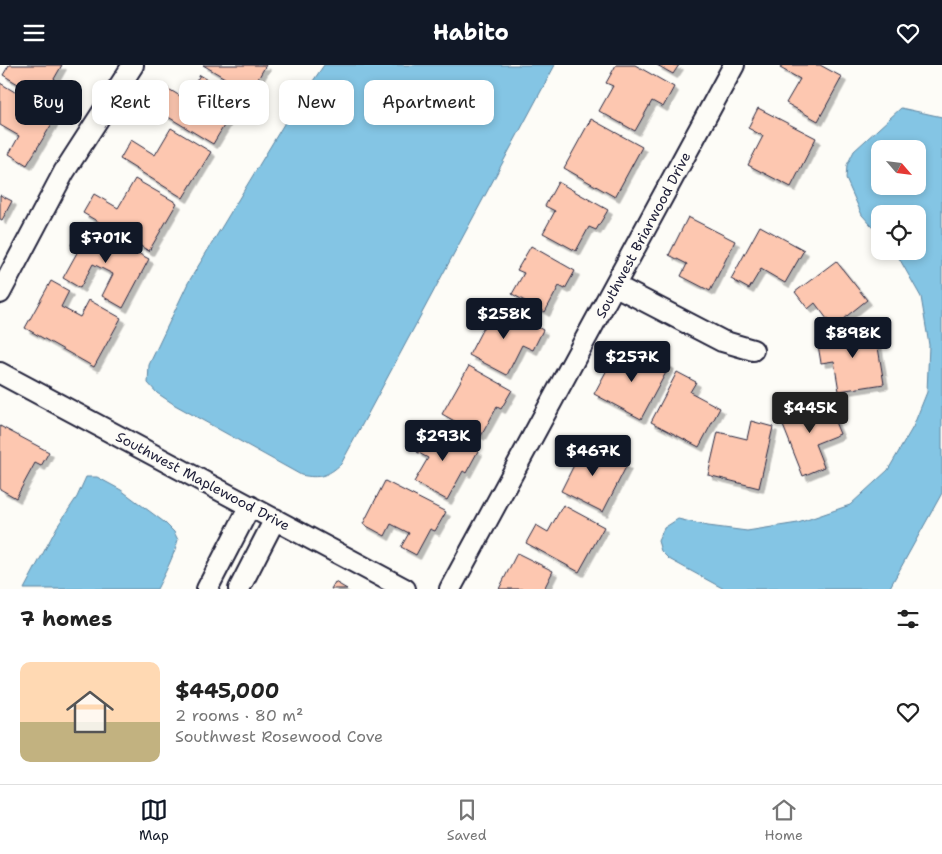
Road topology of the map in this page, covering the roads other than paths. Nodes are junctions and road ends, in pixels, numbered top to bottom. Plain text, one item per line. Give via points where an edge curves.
1 (133, 65) edge
2 (734, 65) edge
3 (616, 286) junction
4 (0, 293) edge
5 (752, 350) dead end
6 (0, 373) edge
7 (250, 506) junction
8 (276, 519) junction
9 (207, 589) edge
10 (239, 589) edge
11 (405, 589) edge
12 (450, 589) edge

1 - 4 street via 64,172
2 - 3 street, Southwest Briarwood Drive
3 - 5 street via 722,341
3 - 12 street, Southwest Briarwood Drive
6 - 7 street, Southwest Maplewood Drive
7 - 8 street, Southwest Maplewood Drive
7 - 9 street
8 - 10 street
8 - 11 street, Southwest Maplewood Drive

